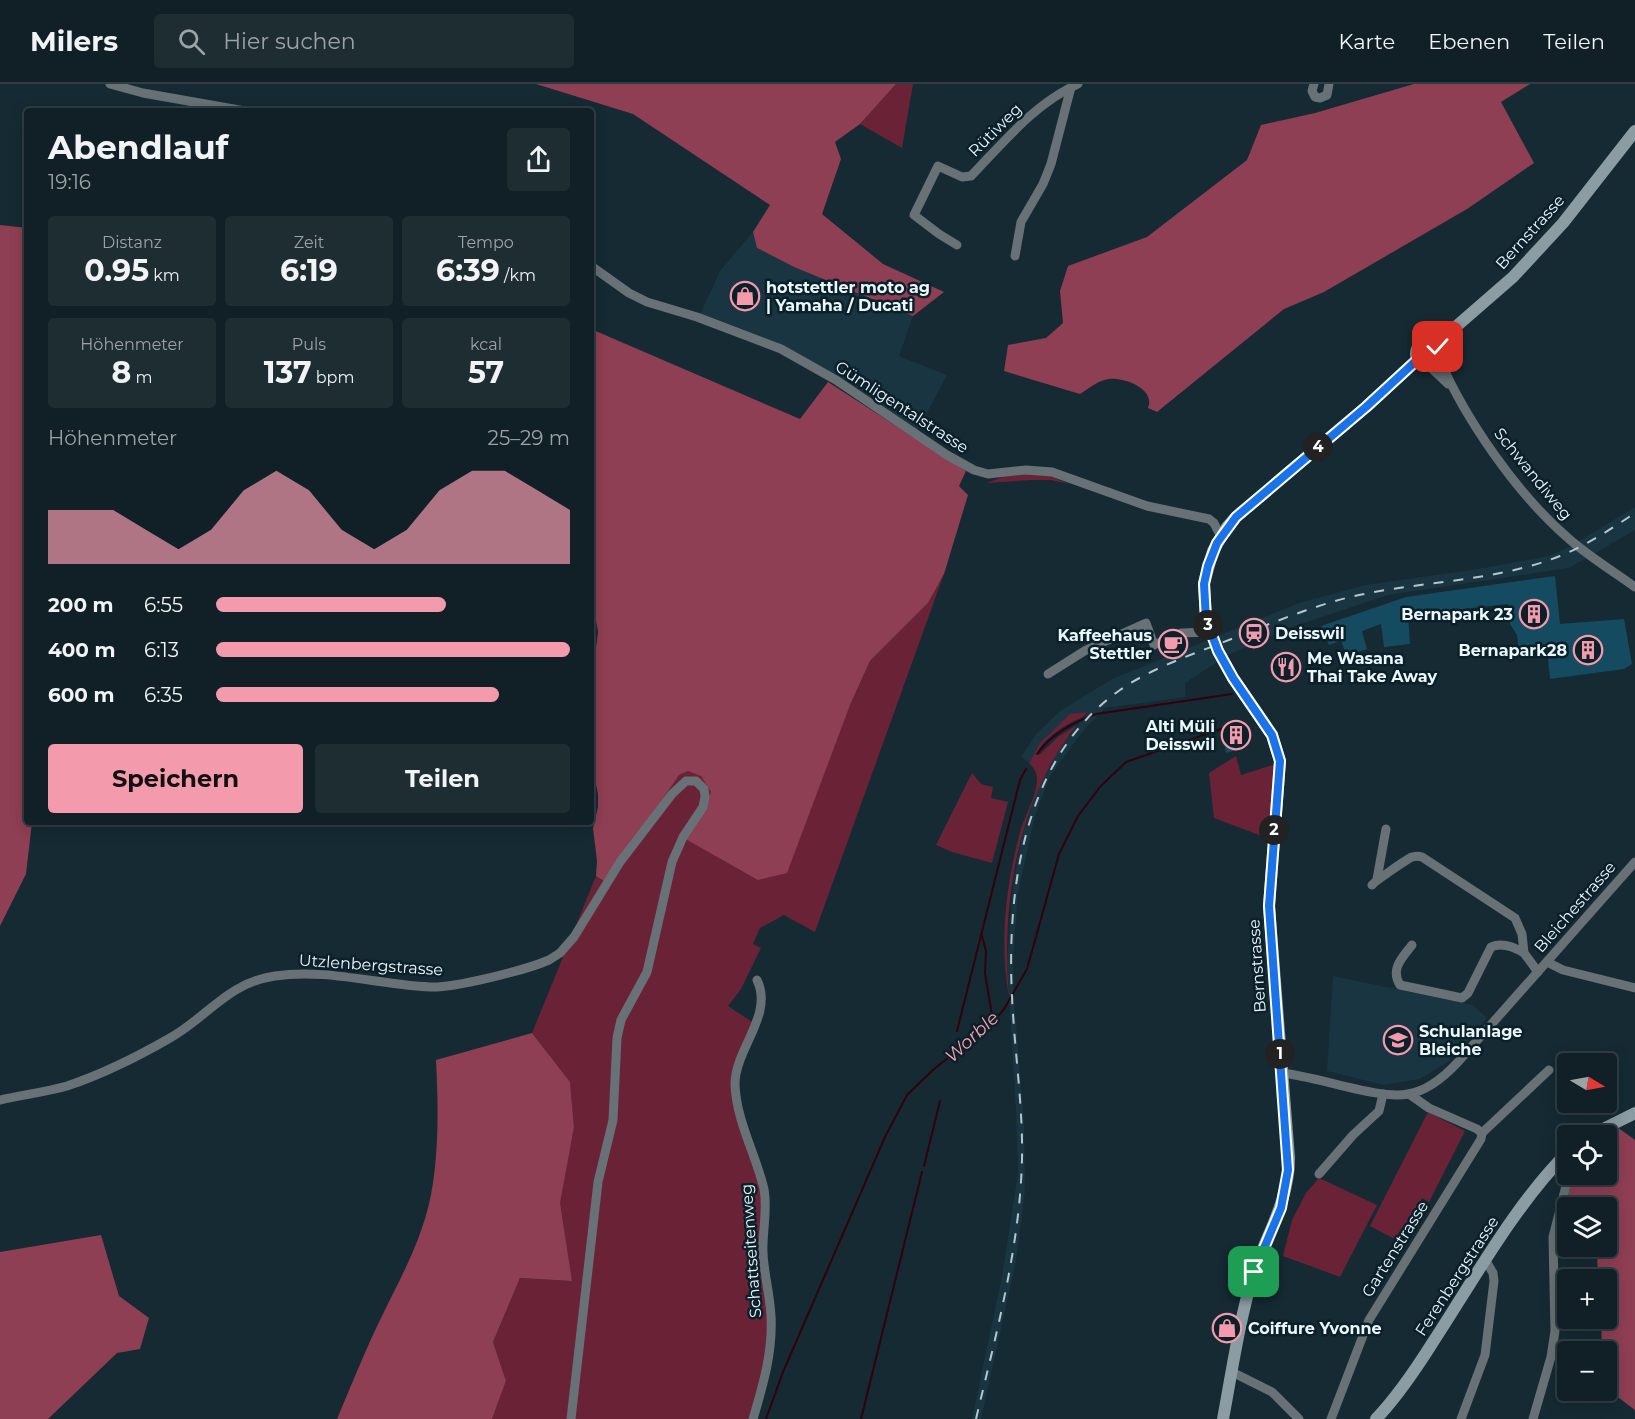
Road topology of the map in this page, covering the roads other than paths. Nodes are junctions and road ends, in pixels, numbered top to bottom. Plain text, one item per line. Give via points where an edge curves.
1 (110, 84) edge
2 (1314, 84) edge
3 (1329, 84) edge
4 (1075, 86) edge
5 (228, 108) edge
6 (1635, 131) edge
7 (957, 245) dead end
8 (1016, 256) dead end
9 (594, 268) edge
10 (1436, 344) junction
11 (1440, 358) junction
12 (1417, 360) junction
13 (1429, 366) junction
14 (1452, 387) junction
15 (1213, 521) junction
16 (1232, 522) junction
17 (1221, 537) junction
18 (1635, 587) edge
19 (1210, 632) junction
20 (1048, 674) dead end
21 (1386, 829) dead end
22 (1635, 862) edge
23 (1412, 945) dead end
24 (1524, 953) junction
25 (1547, 962) junction
26 (1538, 972) junction
27 (757, 980) dead end
28 (1635, 988) edge
29 (1548, 1070) dead end
30 (1281, 1073) junction
31 (1383, 1094) junction
32 (1409, 1094) junction
33 (0, 1100) edge
34 (1635, 1113) edge
35 (1611, 1125) edge
36 (1482, 1133) junction
37 (1557, 1163) edge
38 (1319, 1174) dead end
39 (1566, 1185) edge
40 (1486, 1261) junction
41 (1232, 1372) junction
42 (571, 1419) edge
43 (753, 1419) edge
44 (1223, 1419) edge
45 (1299, 1419) edge
46 (1331, 1419) edge
47 (1376, 1419) edge
48 (1461, 1419) edge
49 (1533, 1419) edge

1 - 5 street
2 - 3 street via 1312,91 1320,98 1327,95
4 - 7 street, Rütiweg via 1029,116 971,176 963,177 938,166 914,215
4 - 8 street, Rütiweg via 1051,164 1021,222
6 - 10 main road, Bernstrasse via 1563,223 1513,277
9 - 15 street, Gümligentalstrasse via 647,302 697,316 781,349 974,470 988,474 1052,472 1147,506
10 - 11 main road
10 - 12 main road, Bernstrasse via 1419,344
11 - 13 main road
11 - 14 street, Schwandiweg
12 - 13 main road
12 - 16 main road, Bernstrasse
13 - 14 street, Schwandiweg
14 - 18 street, Schwandiweg via 1500,460 1551,522
15 - 16 street, Gümligentalstrasse
15 - 17 street
16 - 17 main road, Bernstrasse
17 - 19 main road, Bernstrasse via 1204,584
19 - 20 street via 1181,633 1154,645 1146,623 1086,650
19 - 30 main road, Bernstrasse via 1225,666 1272,735 1279,755 1269,906
21 - 24 street, Bleichestrasse via 1374,882 1413,857 1422,857 1515,918
22 - 25 street, Bleichestrasse
23 - 24 street, Bleichestrasse via 1395,970 1400,985 1462,998 1491,947 1510,946
24 - 26 street, Bleichestrasse
25 - 26 street, Bleichestrasse
25 - 28 street via 1563,970
26 - 32 street, Bleichestrasse via 1452,1069
27 - 43 street, Schattseitenweg via 761,994 758,1015 739,1062 735,1084 766,1207 763,1253 771,1333 764,1384
29 - 36 street, Gartenstrasse
30 - 31 street, Bleichestrasse
30 - 41 main road, Bernstrasse via 1289,1158 1285,1191 1252,1279
31 - 32 street, Bleichestrasse
31 - 38 street via 1379,1111
32 - 36 street
33 - 42 street, Utzlenbergstrasse via 65,1086 107,1070 187,1028 240,986 275,976 321,975 433,987 549,960 574,937 620,862 672,794 686,781 696,780 704,789 705,802 675,854 647,972 624,1013 617,1038 613,1120 598,1182
34 - 35 main road
36 - 46 street, Gartenstrasse via 1369,1320
37 - 40 main road, Ferenbergstrasse
39 - 49 street via 1553,1237 1555,1331
40 - 47 main road, Ferenbergstrasse via 1418,1365
40 - 48 street via 1494,1281 1485,1355
41 - 44 main road, Bernstrasse
41 - 45 street via 1272,1392

